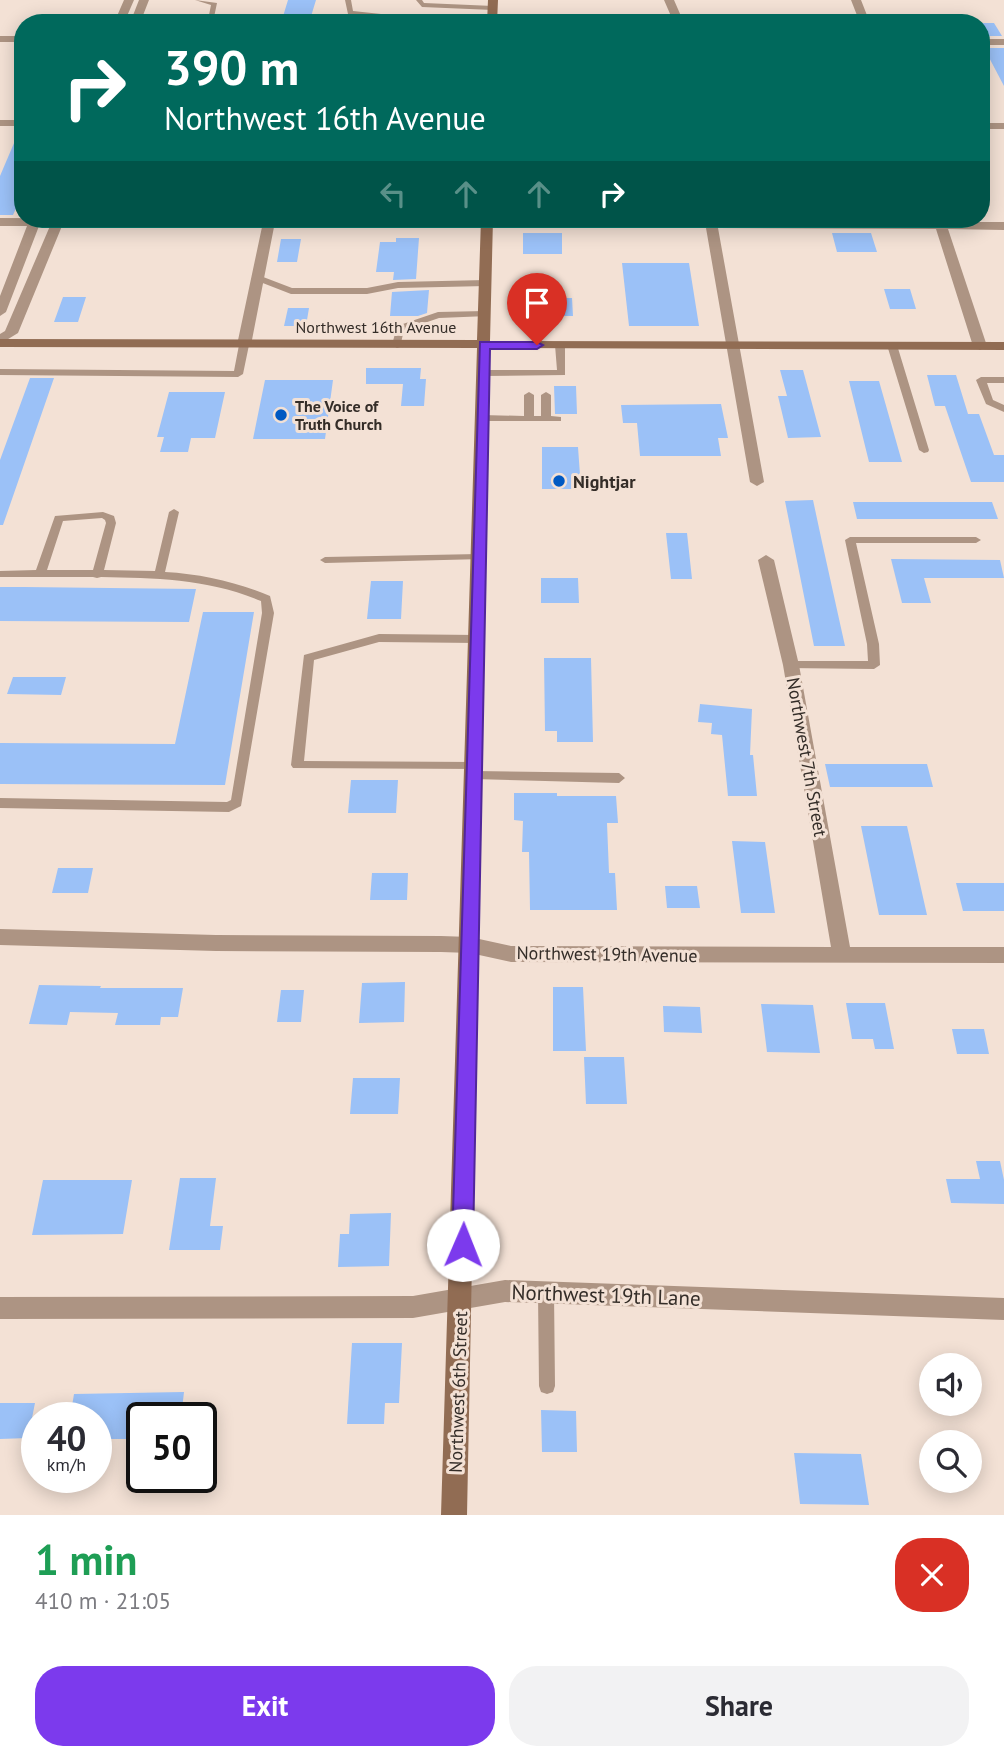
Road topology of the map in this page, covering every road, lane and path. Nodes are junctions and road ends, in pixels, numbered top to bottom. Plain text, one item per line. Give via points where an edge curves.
1 (198, 0) edge
2 (348, 0) edge
3 (419, 0) edge
4 (493, 4) edge
5 (213, 14) edge
6 (360, 14) edge
7 (32, 228) edge
8 (55, 228) edge
9 (267, 228) edge
10 (487, 228) edge
11 (712, 228) edge
12 (942, 228) edge
13 (258, 278) junction
14 (486, 283) junction
15 (367, 291) joint
16 (0, 312) edge
17 (485, 314) junction
18 (0, 341) edge
19 (244, 345) junction
20 (397, 345) junction
21 (484, 345) junction
22 (560, 345) junction
23 (892, 345) junction
24 (731, 346) junction
25 (981, 346) junction
26 (1004, 346) edge
27 (0, 372) edge
28 (484, 373) junction
29 (528, 373) junction
30 (545, 373) junction
31 (1004, 380) edge
32 (1004, 409) edge
33 (482, 418) junction
34 (529, 419) junction
35 (924, 450) dead end
36 (757, 482) dead end
37 (174, 512) dead end
38 (976, 540) dead end
39 (479, 556) junction
40 (325, 560) dead end
41 (766, 560) dead end
42 (0, 574) edge
43 (40, 575) junction
44 (97, 575) junction
45 (159, 576) junction
46 (477, 639) junction
47 (791, 666) junction
48 (474, 771) junction
49 (619, 778) dead end
50 (0, 803) edge
51 (0, 937) edge
52 (470, 945) junction
53 (1004, 955) edge
54 (842, 956) junction
55 (546, 1293) junction
56 (461, 1300) junction
57 (0, 1308) edge
58 (1004, 1309) edge
59 (547, 1386) dead end
60 (454, 1515) edge

1 - 5 lane via 215,4
2 - 6 lane via 350,13
3 - 4 lane via 422,5
7 - 16 street
8 - 18 street via 11,333
9 - 13 street
10 - 14 main road, Northwest 6th Street
11 - 24 street
12 - 25 street
13 - 15 lane via 291,291
13 - 19 street
14 - 15 lane via 398,285
14 - 17 main road, Northwest 6th Street
17 - 20 lane via 438,315 400,328
17 - 21 main road, Northwest 6th Street
18 - 19 main road, Northwest 16th Avenue
19 - 20 main road, Northwest 16th Avenue
19 - 27 lane via 238,374
20 - 21 main road, Northwest 16th Avenue
21 - 22 main road, Northwest 16th Avenue
21 - 28 main road, Northwest 6th Street
22 - 24 main road, Northwest 16th Avenue
22 - 30 lane via 562,373
23 - 24 main road, Northwest 16th Avenue
23 - 25 main road, Northwest 16th Avenue
23 - 35 lane
24 - 36 street
25 - 26 main road, Northwest 16th Avenue
28 - 29 lane
28 - 33 main road, Northwest 6th Street
29 - 30 lane
29 - 34 lane
30 - 34 lane via 552,419
31 - 32 lane via 981,380 989,402
33 - 34 lane
33 - 39 main road, Northwest 6th Street
37 - 45 lane
38 - 47 lane via 850,540 874,665
39 - 40 lane
39 - 46 main road, Northwest 6th Street
41 - 47 street, Northwest 7th Street
42 - 43 lane
43 - 44 lane
43 - 44 lane via 59,518 103,515 111,523
44 - 45 lane
45 - 50 lane via 216,581 266,599 268,613 237,803 229,807
46 - 48 main road, Northwest 6th Street
46 - 48 lane via 380,638 309,658 297,765
47 - 54 street, Northwest 7th Street
48 - 49 lane
48 - 52 main road, Northwest 6th Street
51 - 52 street, Northwest 19th Avenue
52 - 54 street, Northwest 19th Avenue via 511,954
52 - 56 main road, Northwest 6th Street
53 - 54 street, Northwest 19th Avenue
55 - 56 street, Northwest 19th Lane via 505,1291
55 - 58 street, Northwest 19th Lane
55 - 59 lane
56 - 57 street, Northwest 19th Lane via 413,1307
56 - 60 main road, Northwest 6th Street

